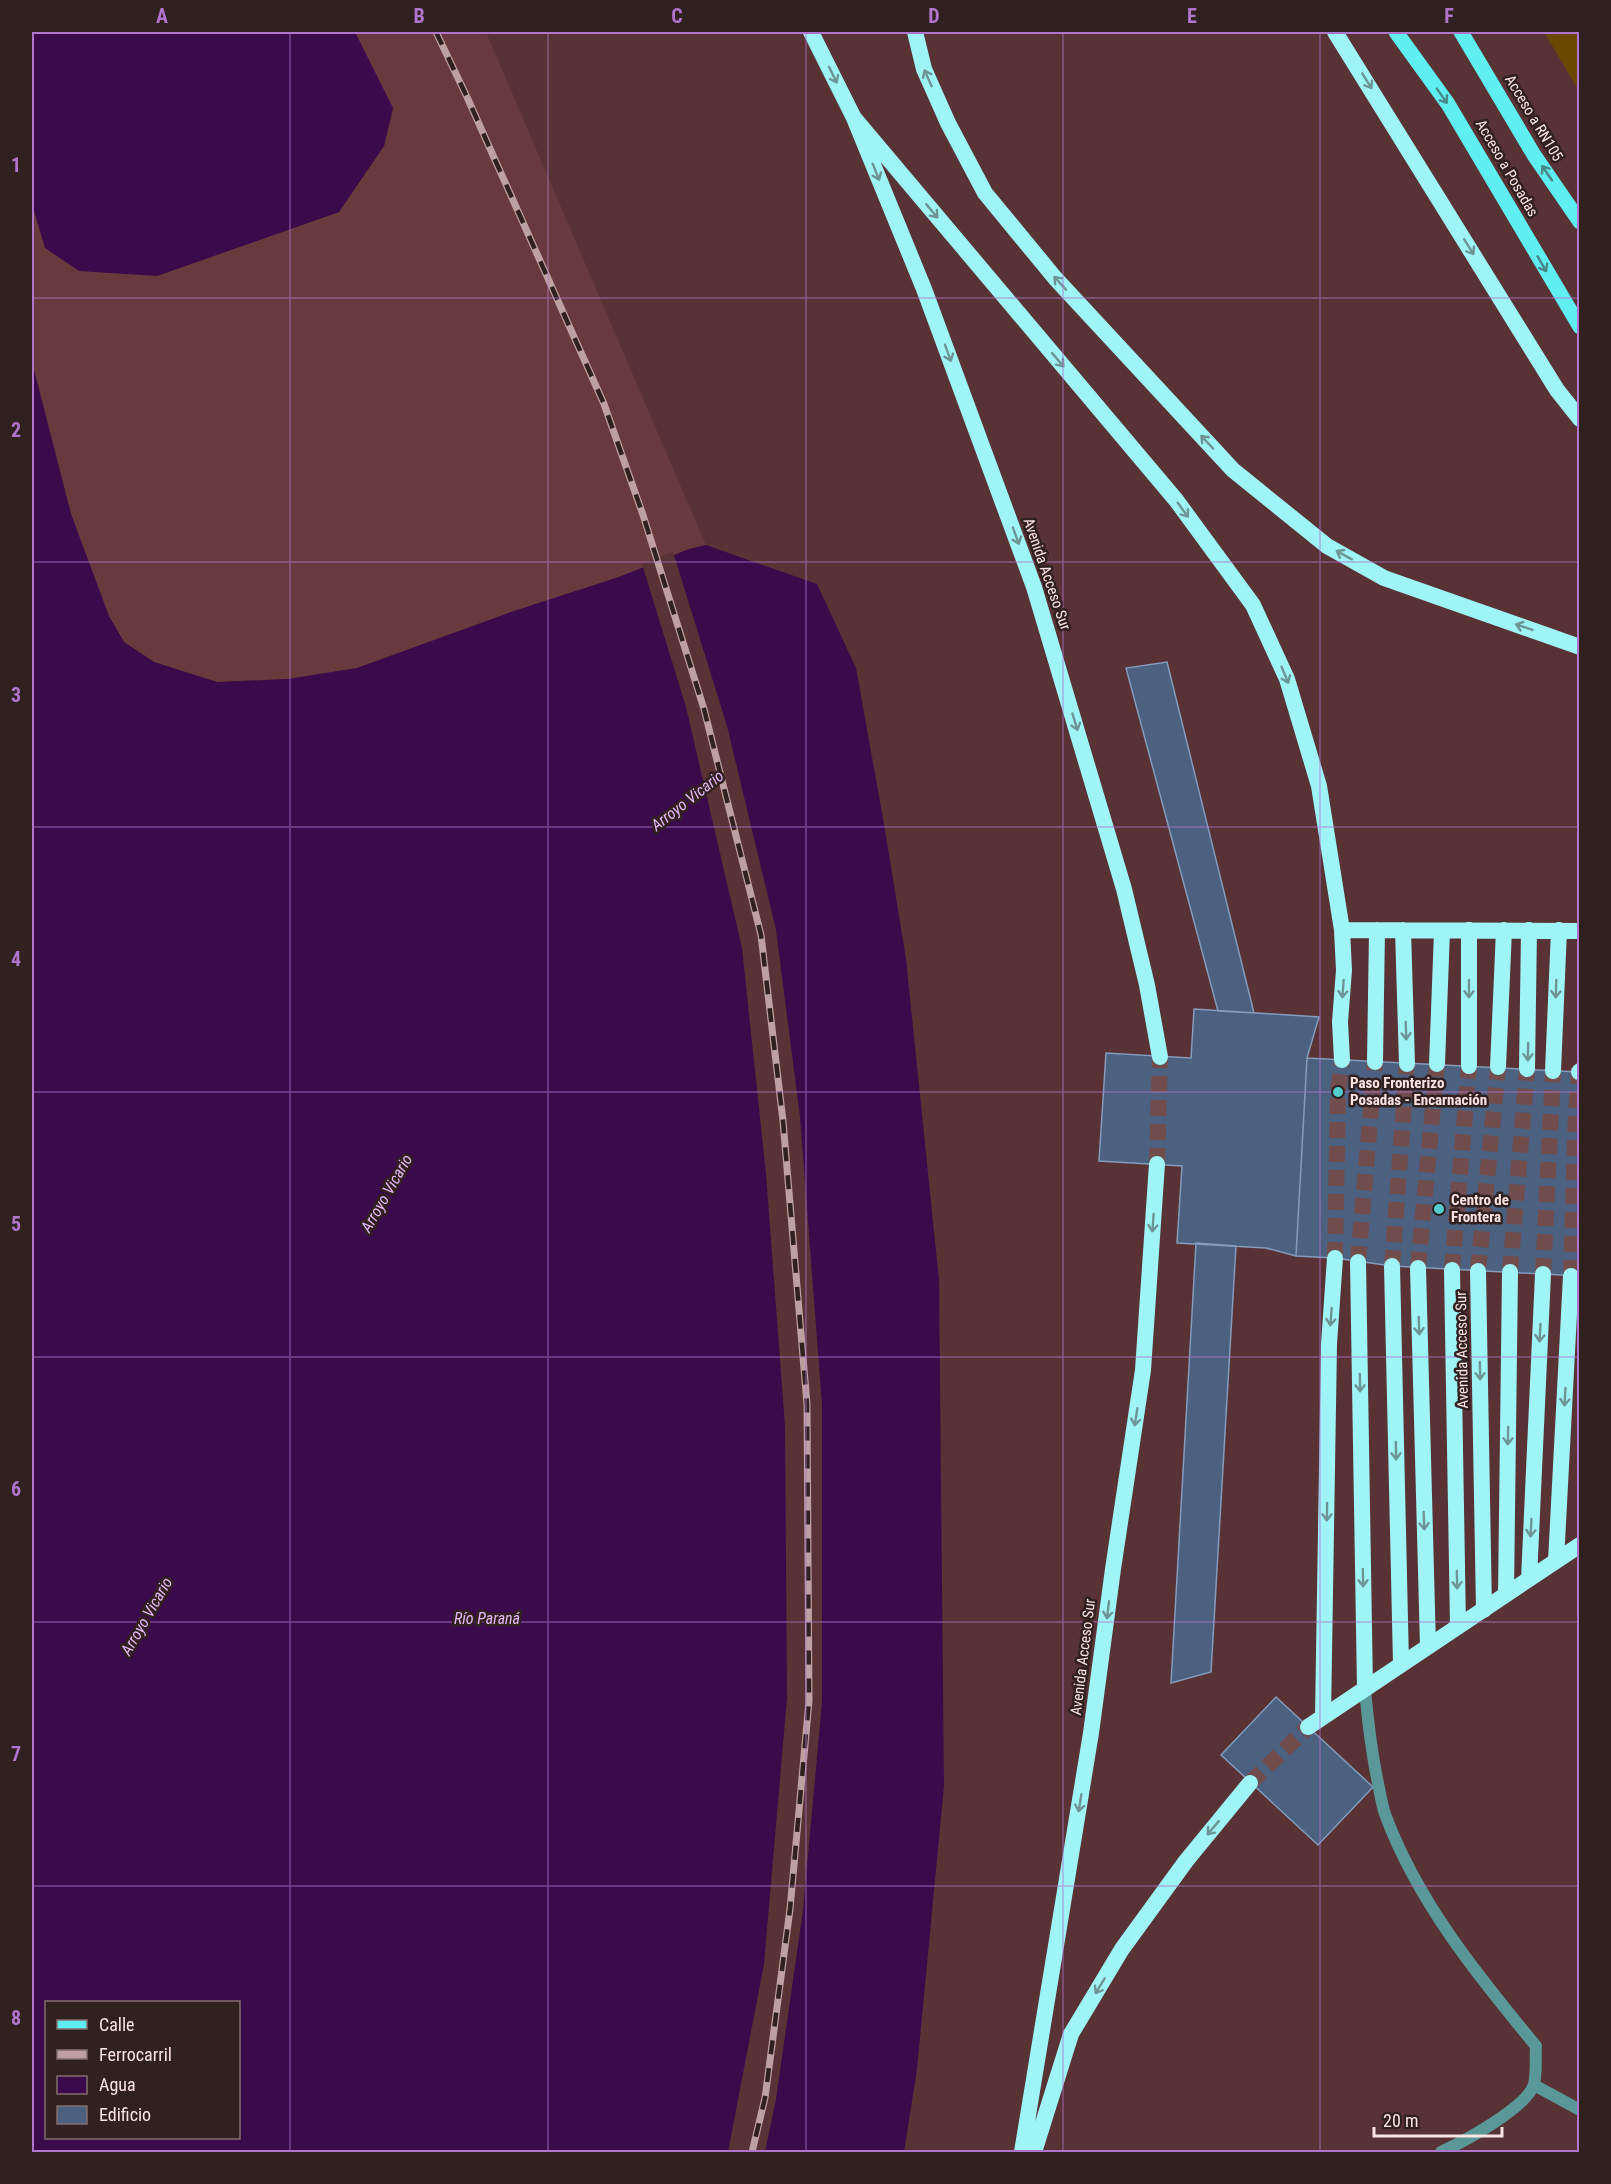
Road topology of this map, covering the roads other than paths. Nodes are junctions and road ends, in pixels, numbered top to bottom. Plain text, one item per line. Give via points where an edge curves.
1 (811, 32) edge
2 (915, 32) edge
3 (1335, 32) edge
4 (1396, 32) edge
5 (1461, 32) edge
6 (854, 118) junction
7 (1580, 222) edge
8 (1580, 327) edge
9 (1580, 419) edge
10 (1580, 647) edge
11 (1342, 930) junction
12 (1377, 930) junction
13 (1403, 930) junction
14 (1469, 930) junction
15 (1504, 930) junction
16 (1529, 930) junction
17 (1559, 930) junction
18 (1442, 931) junction
19 (1580, 931) edge
20 (1160, 1056) tunnel mouth
21 (1342, 1060) tunnel mouth
22 (1375, 1062) tunnel mouth
23 (1407, 1064) tunnel mouth
24 (1437, 1064) tunnel mouth
25 (1469, 1066) tunnel mouth
26 (1498, 1067) tunnel mouth
27 (1527, 1069) tunnel mouth
28 (1553, 1071) tunnel mouth
29 (1157, 1164) tunnel mouth
30 (1335, 1258) tunnel mouth
31 (1358, 1262) tunnel mouth
32 (1392, 1266) tunnel mouth
33 (1418, 1268) tunnel mouth
34 (1452, 1270) tunnel mouth
35 (1478, 1271) tunnel mouth
36 (1510, 1272) tunnel mouth
37 (1543, 1275) tunnel mouth
38 (1571, 1276) tunnel mouth
39 (1580, 1545) edge
40 (1556, 1561) junction
41 (1529, 1579) junction
42 (1506, 1594) junction
43 (1484, 1610) junction
44 (1458, 1626) junction
45 (1428, 1647) junction
46 (1401, 1664) junction
47 (1365, 1689) junction
48 (1323, 1717) junction
49 (1308, 1727) tunnel mouth
50 (1251, 1782) tunnel mouth
51 (1534, 2085) junction
52 (1580, 2110) edge
53 (1022, 2152) edge
54 (1034, 2152) edge
55 (1441, 2152) edge

1 -> 6 highway, Avenida Acceso Sur
10 -> 2 highway via 1384,578 1327,546 1233,470 1055,278 986,193 924,69
3 -> 9 highway via 1557,390
4 -> 8 main road, Acceso a Posadas via 1448,104
7 -> 5 main road, Acceso a RN105 via 1534,155
6 -> 11 highway, Avenida Acceso Sur via 1176,500 1252,605 1287,679 1319,786
6 -> 20 highway, Avenida Acceso Sur via 924,289 1034,587 1124,889
11 - 12 highway
11 -> 21 highway, Avenida Acceso Sur
12 - 13 highway
12 - 22 highway
13 - 18 highway
13 -> 23 highway
14 - 15 highway
14 - 18 highway
14 -> 25 highway
15 - 16 highway
15 - 26 highway
16 - 17 highway
16 -> 27 highway
17 - 19 highway
17 -> 28 highway
18 - 24 highway
29 -> 53 highway, Avenida Acceso Sur via 1143,1370 1091,1733
30 -> 48 highway via 1329,1344
31 -> 47 highway
32 -> 46 highway
33 -> 45 highway
34 -> 44 highway, Avenida Acceso Sur
35 -> 43 highway, Avenida Acceso Sur
36 -> 42 highway
37 -> 41 highway
38 -> 40 highway
39 - 40 highway
40 - 41 highway
41 - 42 highway
42 - 43 highway
43 - 44 highway
44 - 45 highway
45 - 46 highway
46 - 47 highway
47 - 48 highway
47 - 51 lane via 1369,1737 1384,1813 1440,1921 1536,2046
48 - 49 highway
50 -> 54 highway via 1186,1861 1122,1949 1071,2034
51 - 52 lane
51 - 55 lane via 1519,2104 1472,2137

